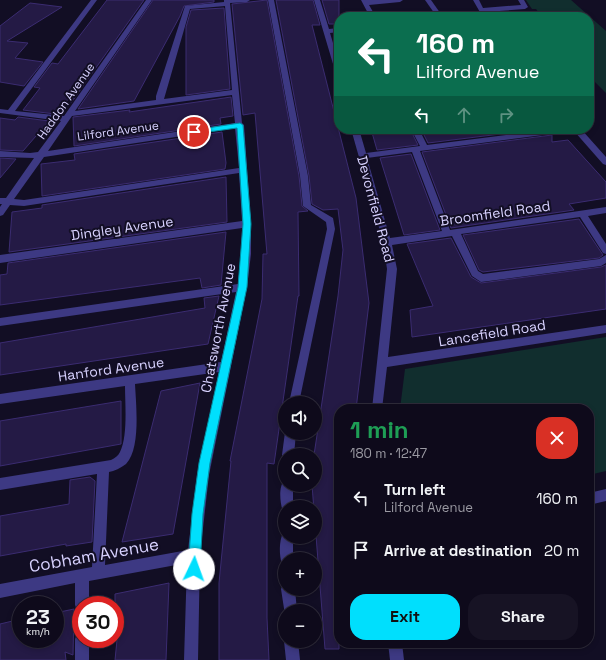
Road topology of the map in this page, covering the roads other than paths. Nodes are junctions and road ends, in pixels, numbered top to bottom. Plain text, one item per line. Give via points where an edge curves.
1 (94, 0) edge
2 (149, 0) edge
3 (247, 0) edge
4 (271, 0) edge
5 (317, 0) edge
6 (400, 0) edge
7 (428, 0) edge
8 (476, 0) edge
9 (521, 0) edge
10 (227, 2) edge
11 (365, 2) edge
12 (370, 12) edge
13 (436, 12) edge
14 (483, 12) edge
15 (496, 12) edge
16 (334, 30) edge
17 (327, 31) junction
18 (334, 56) edge
19 (236, 92) junction
20 (160, 102) junction
21 (0, 111) edge
22 (10, 112) junction
23 (68, 117) junction
24 (240, 125) junction
25 (356, 134) edge
26 (418, 134) edge
27 (531, 134) edge
28 (581, 134) edge
29 (515, 136) joint
30 (425, 148) junction
31 (415, 149) junction
32 (0, 154) edge
33 (42, 154) junction
34 (363, 156) junction
35 (606, 162) edge
36 (243, 170) junction
37 (4, 202) edge
38 (606, 210) edge
39 (582, 213) junction
40 (0, 214) edge
41 (247, 224) junction
42 (451, 232) junction
43 (387, 242) junction
44 (606, 251) edge
45 (606, 258) edge
46 (0, 259) edge
47 (242, 287) junction
48 (0, 322) edge
49 (606, 329) edge
50 (381, 363) junction
51 (226, 366) junction
52 (130, 380) junction
53 (296, 396) edge
54 (0, 399) edge
55 (377, 404) edge
56 (103, 467) junction
57 (0, 484) edge
58 (606, 495) edge
59 (594, 498) edge
60 (194, 555) junction
61 (98, 572) junction
62 (82, 575) junction
63 (0, 591) edge
64 (82, 596) edge
65 (82, 648) edge
66 (292, 648) edge
67 (396, 648) edge
68 (82, 660) edge
69 (191, 660) edge
70 (293, 660) edge
71 (397, 660) edge

1 - 22 street
2 - 23 street, Haddon Avenue
3 - 10 street
4 - 53 street via 307,204 309,208 330,220 332,229
5 - 17 street
6 - 11 street
7 - 13 street
8 - 14 street
9 - 15 street via 525,7
10 - 19 street, Chatsworth Avenue
10 - 20 street via 187,7
11 - 12 street
16 - 17 street
17 - 18 street
19 - 20 street
19 - 24 street, Chatsworth Avenue
20 - 23 street
21 - 22 street
22 - 23 street
23 - 33 street, Haddon Avenue
24 - 33 street, Lilford Avenue
24 - 36 street, Chatsworth Avenue
25 - 34 street, Devonfield Road
26 - 30 street
27 - 29 street
28 - 35 street
29 - 30 street
30 - 31 street
31 - 34 street
31 - 42 street
32 - 33 street, Lilford Avenue
33 - 37 street, Haddon Avenue
34 - 43 street, Devonfield Road
36 - 37 street via 24,203
36 - 41 street, Chatsworth Avenue
37 - 40 street, Haddon Avenue
38 - 39 street, Broomfield Road
39 - 42 street, Broomfield Road
39 - 44 street
41 - 46 street, Dingley Avenue
41 - 47 street, Chatsworth Avenue
42 - 43 street, Broomfield Road
42 - 45 street via 475,273 481,278 601,262
43 - 50 street, Devonfield Road via 392,274
47 - 48 street
47 - 51 street, Chatsworth Avenue
49 - 50 street, Lancefield Road
50 - 55 street, Devonfield Road
51 - 52 street, Hanford Avenue
51 - 60 street, Chatsworth Avenue via 204,463
52 - 54 street, Hanford Avenue
52 - 56 street via 130,420 126,453 119,463
56 - 57 street
56 - 61 street
58 - 59 street
60 - 61 street, Cobham Avenue
60 - 69 street, Chatsworth Avenue
61 - 62 street, Cobham Avenue
62 - 63 street, Cobham Avenue
62 - 64 street
65 - 68 street
66 - 70 street
67 - 71 street

